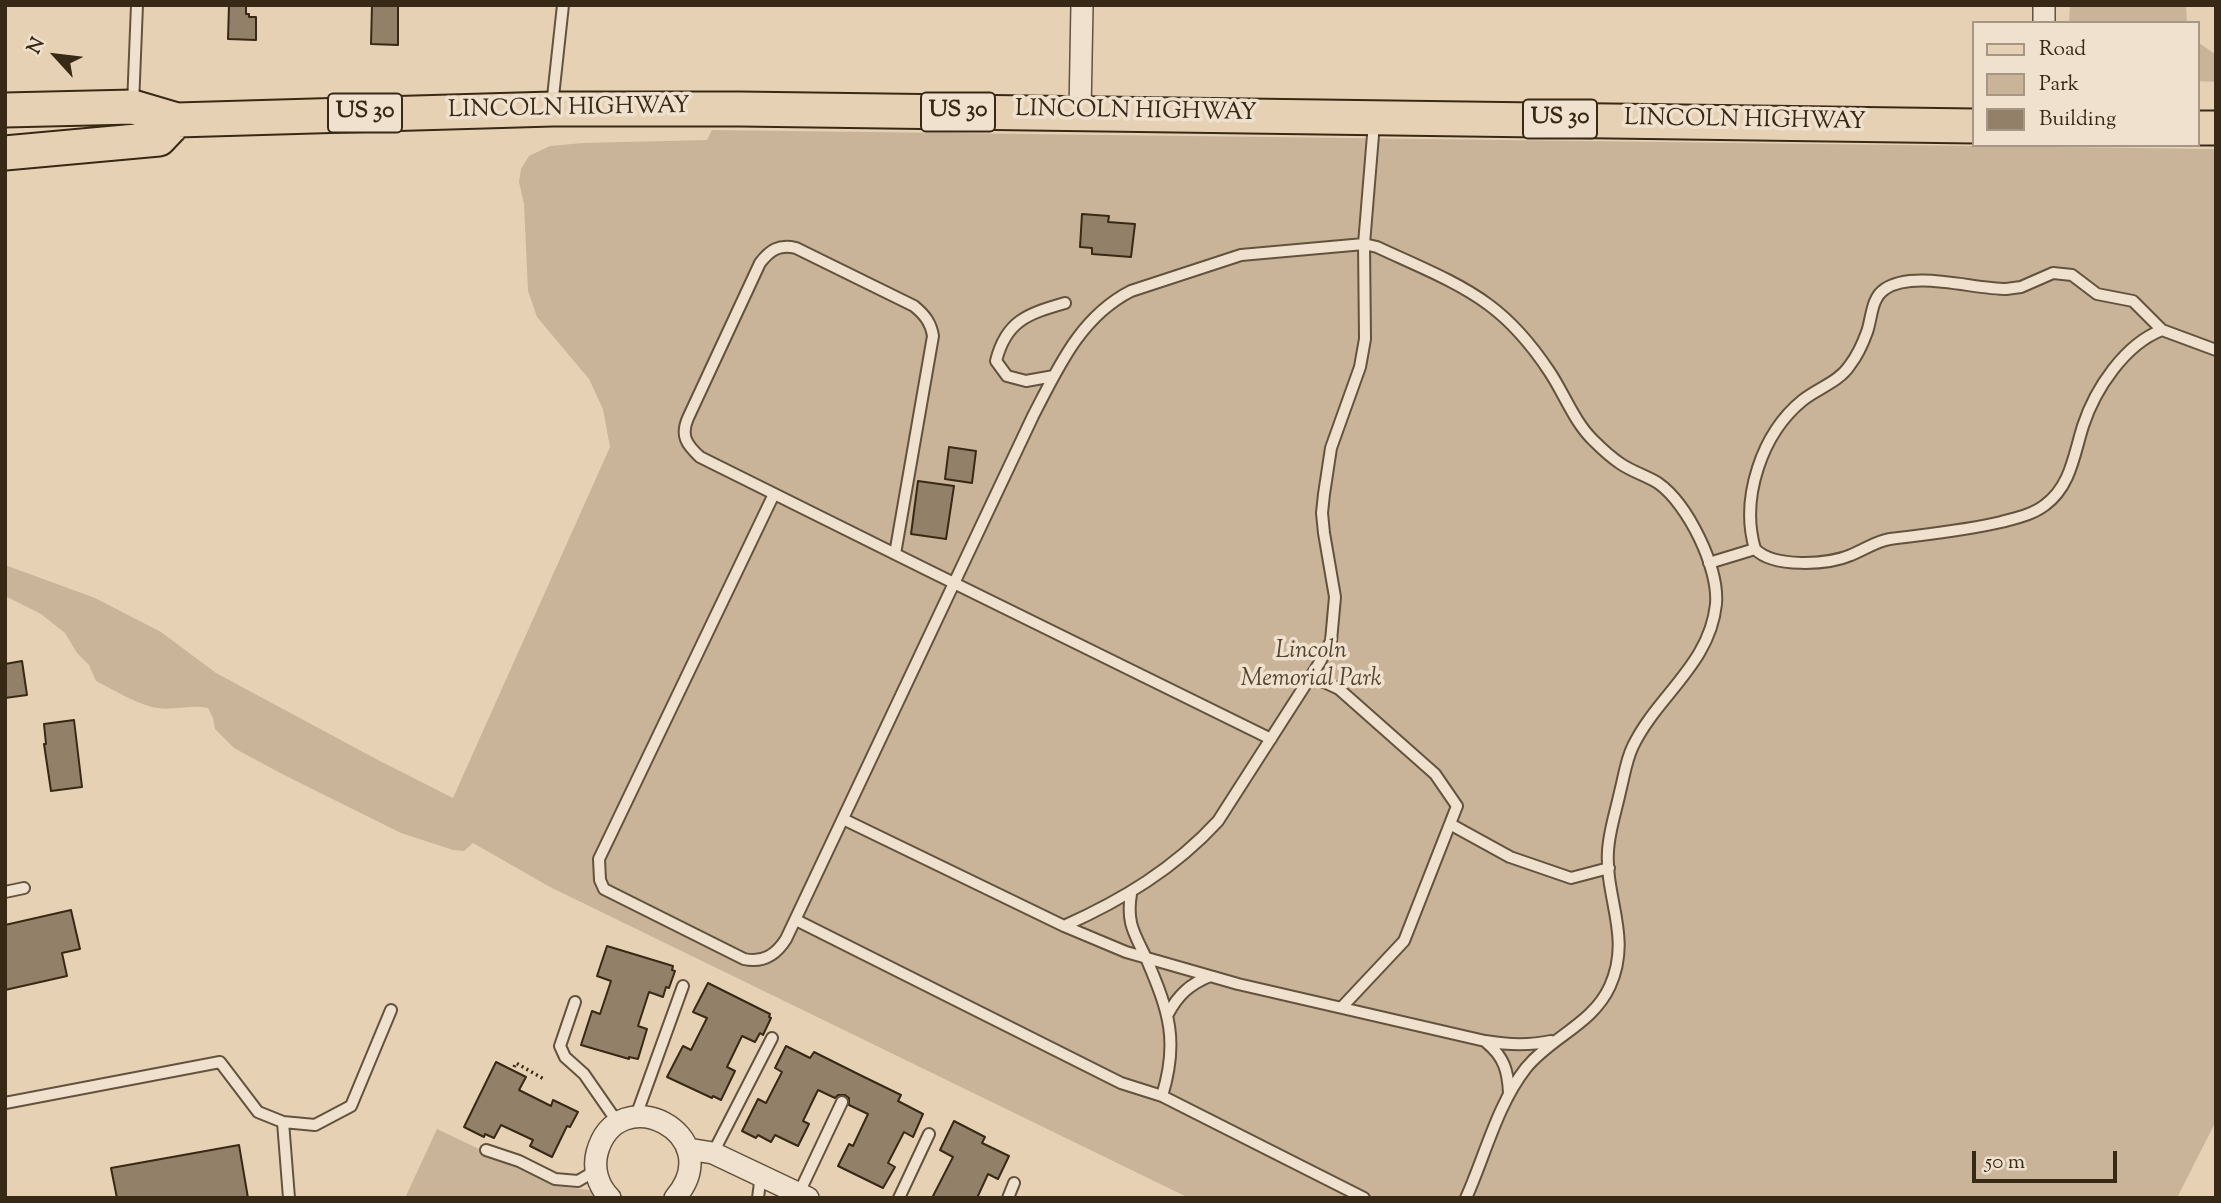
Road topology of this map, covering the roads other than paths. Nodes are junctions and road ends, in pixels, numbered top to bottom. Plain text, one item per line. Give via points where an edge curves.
1 (137, 5) edge
2 (563, 5) edge
3 (1082, 5) edge
4 (133, 107) junction
5 (552, 109) junction
6 (5, 110) edge
7 (1080, 112) junction
8 (1375, 116) junction
9 (177, 120) junction
10 (1972, 126) edge
11 (5, 153) edge
12 (1364, 244) junction
13 (1065, 303) dead end
14 (2162, 330) junction
15 (2216, 350) edge
16 (1054, 376) junction
17 (774, 494) junction
18 (1755, 550) junction
19 (895, 554) junction
20 (1709, 563) junction
21 (955, 583) junction
22 (1311, 676) junction
23 (1271, 739) junction
24 (843, 818) junction
25 (1450, 824) junction
26 (1609, 868) junction
27 (24, 888) dead end
28 (5, 892) edge
29 (1131, 894) junction
30 (796, 920) junction
31 (1064, 926) junction
32 (1146, 958) junction
33 (1210, 976) junction
34 (683, 986) dead end
35 (575, 1002) dead end
36 (1342, 1007) junction
37 (391, 1010) dead end
38 (1168, 1014) junction
39 (772, 1038) dead end
40 (1485, 1041) junction
41 (1554, 1041) junction
42 (1509, 1095) junction
43 (1162, 1096) junction
44 (842, 1102) dead end
45 (5, 1103) edge
46 (627, 1120) junction
47 (283, 1122) junction
48 (929, 1134) dead end
49 (688, 1149) junction
50 (486, 1150) dead end
51 (713, 1153) junction
52 (596, 1171) junction
53 (761, 1174) junction
54 (1014, 1183) dead end
55 (803, 1195) edge
56 (289, 1198) edge
57 (610, 1198) edge
58 (676, 1198) edge
59 (758, 1198) edge
60 (899, 1198) edge
61 (1008, 1198) edge
62 (1364, 1198) edge
63 (1466, 1198) edge

1 - 4 lane
2 - 5 lane
3 - 7 street
4 - 6 main road, LINCOLN HIGHWAY / US 30
4 - 9 main road, LINCOLN HIGHWAY / US 30
5 - 7 main road, LINCOLN HIGHWAY / US 30
5 - 9 main road, LINCOLN HIGHWAY / US 30
7 - 8 main road, LINCOLN HIGHWAY / US 30
8 - 10 main road, LINCOLN HIGHWAY / US 30
8 - 12 lane
9 - 11 main road via 159,139
12 - 16 lane via 1241,255 1131,291 1086,325
12 - 20 lane via 1465,290 1508,322 1549,372 1591,438 1673,497
12 - 22 lane via 1365,339 1360,367 1331,448 1322,513 1335,597 1334,621 1331,641
13 - 16 lane via 1039,310 1015,324 1001,341 996,361 1007,376 1017,379
14 - 15 lane
14 - 18 lane via 2123,360 2092,401 2071,471 2045,506 1970,530 1888,539 1830,561 1783,563
14 - 18 lane via 2133,301 2097,294 2072,275 2053,274 2006,289 1911,282 1886,288 1875,301 1867,332 1850,366 1804,399 1773,432 1753,493
16 - 21 lane
17 - 19 lane
17 - 19 lane via 700,457 686,443 684,426 760,263 781,246 796,248 914,306 932,327
17 - 30 lane via 603,846 600,880 613,895 744,959 771,956
18 - 20 lane
19 - 21 lane
20 - 26 lane via 1716,585 1710,631 1690,670 1632,747 1608,851
21 - 23 lane
21 - 24 lane
22 - 23 lane
22 - 25 lane via 1339,689 1435,774 1457,806
23 - 29 lane via 1218,821 1176,862
24 - 30 lane
24 - 31 lane
25 - 26 lane via 1510,857 1571,878
25 - 36 lane via 1404,941
26 - 41 lane via 1619,928 1617,968 1598,1006
27 - 28 lane
29 - 31 lane
29 - 32 lane via 1132,932
30 - 43 lane via 1121,1083
31 - 32 lane
32 - 33 lane
32 - 38 lane
33 - 36 lane
33 - 38 lane via 1179,995
34 - 46 lane
35 - 46 lane via 561,1046 565,1057
36 - 40 lane
37 - 47 lane via 351,1106 315,1125
38 - 43 lane via 1171,1060
39 - 51 lane
40 - 41 lane via 1520,1045
40 - 42 lane via 1507,1068
41 - 42 lane via 1538,1054
42 - 63 lane
43 - 62 lane
44 - 55 lane
45 - 47 lane via 220,1062 258,1112
46 - 49 street via 649,1116 662,1120 682,1137
46 - 52 street via 607,1132 600,1143
47 - 56 lane
48 - 60 lane
49 - 51 street
49 - 58 street via 689,1176
50 - 52 lane via 555,1179 578,1181
51 - 53 street
52 - 57 street
53 - 55 street
53 - 59 lane
54 - 61 lane

